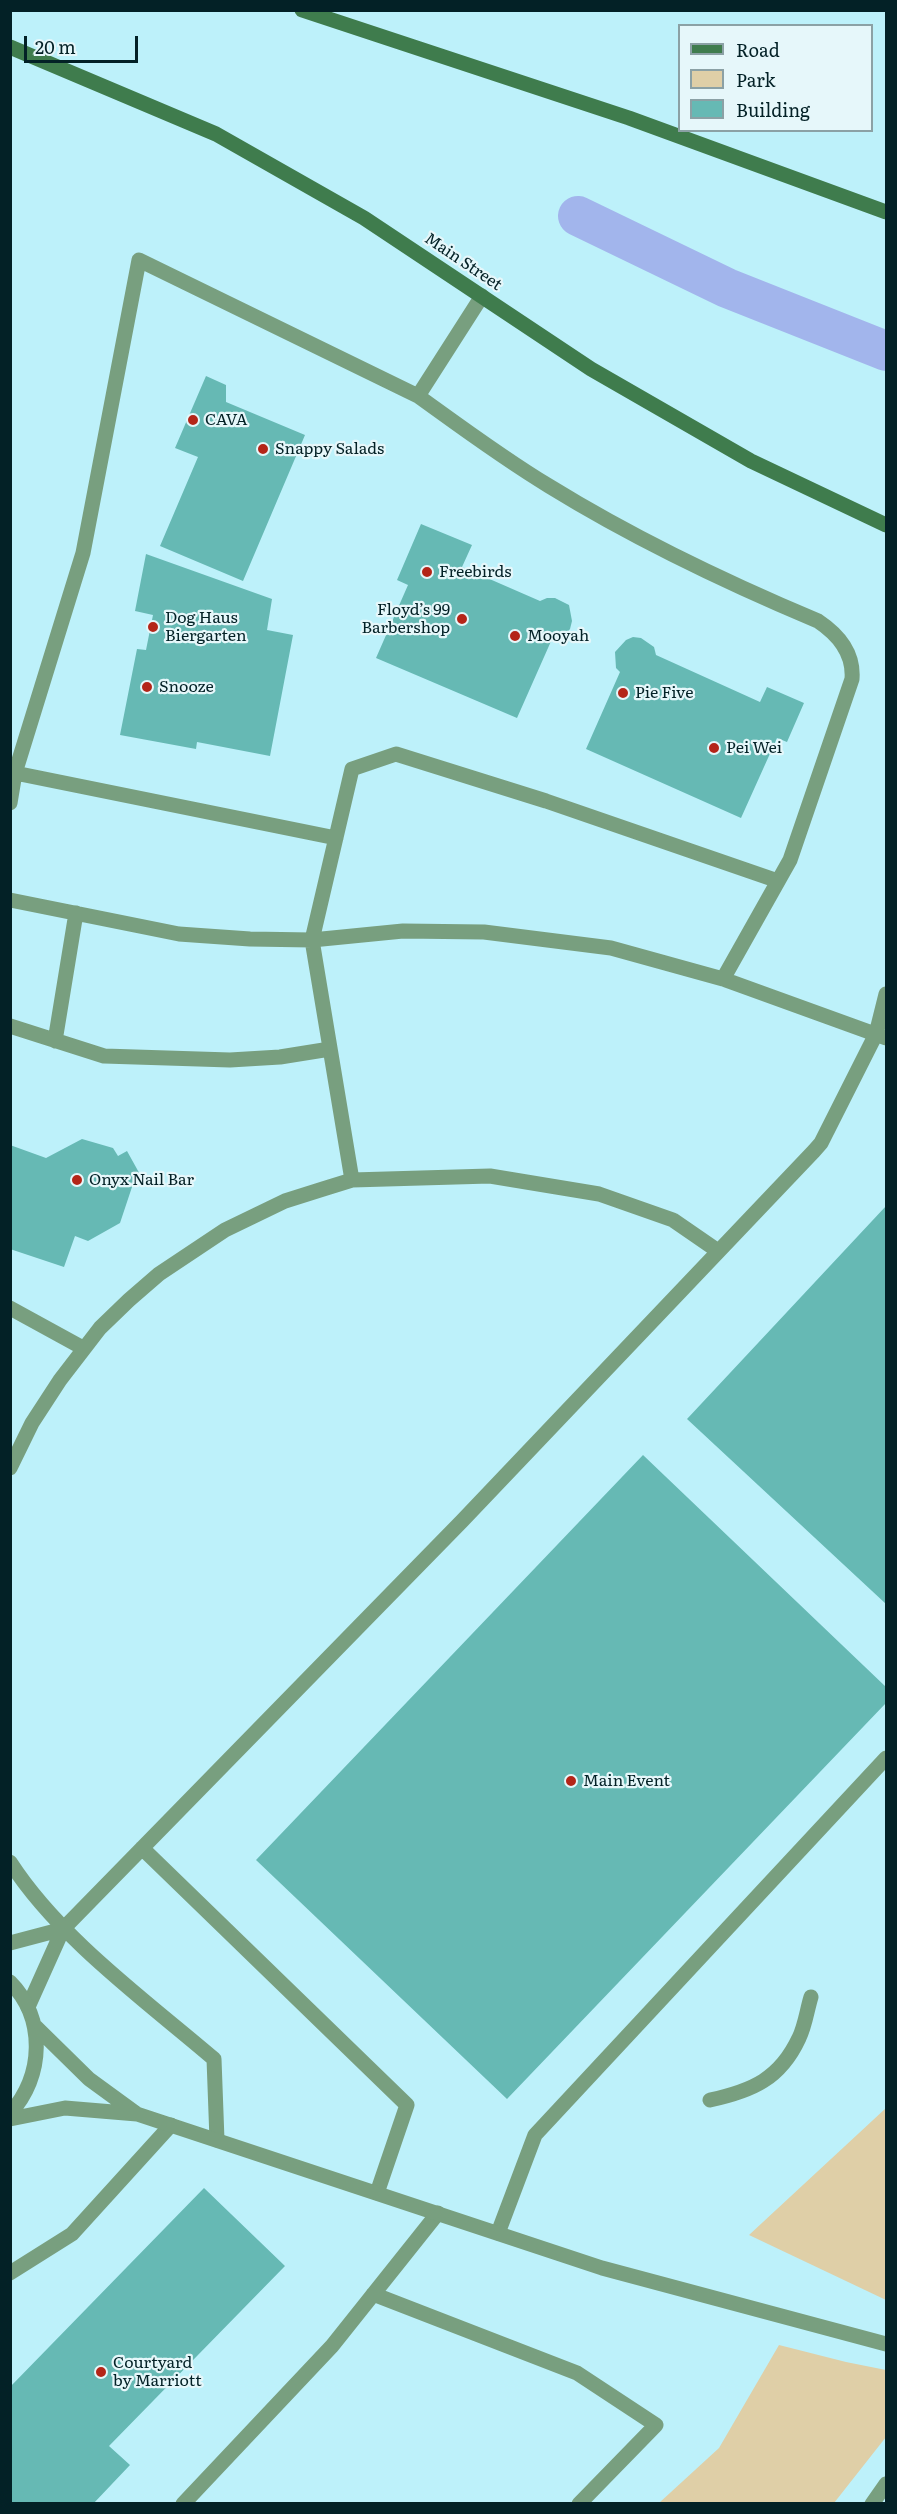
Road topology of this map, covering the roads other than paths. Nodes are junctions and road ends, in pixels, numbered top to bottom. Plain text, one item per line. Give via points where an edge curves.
1 (302, 10) edge
2 (10, 46) edge
3 (886, 212) edge
4 (482, 296) junction
5 (417, 396) junction
6 (886, 525) edge
7 (15, 773) junction
8 (10, 803) edge
9 (336, 838) junction
10 (778, 881) junction
11 (10, 900) edge
12 (76, 913) junction
13 (312, 940) junction
14 (723, 979) junction
15 (886, 994) edge
16 (10, 1026) edge
17 (881, 1036) edge
18 (55, 1041) junction
19 (330, 1049) junction
20 (352, 1180) junction
21 (718, 1251) junction
22 (10, 1308) edge
23 (83, 1348) junction
24 (10, 1468) edge
25 (886, 1758) edge
26 (142, 1848) junction
27 (10, 1862) edge
28 (63, 1929) junction
29 (10, 1943) edge
30 (10, 1982) edge
31 (811, 1997) dead end
32 (28, 2007) junction
33 (34, 2025) junction
34 (710, 2100) dead end
35 (10, 2113) edge
36 (137, 2114) junction
37 (10, 2119) edge
38 (171, 2125) junction
39 (217, 2140) junction
40 (377, 2193) junction
41 (438, 2213) junction
42 (498, 2233) junction
43 (10, 2273) edge
44 (373, 2294) junction
45 (886, 2344) edge
46 (183, 2504) edge
47 (579, 2504) edge

1 - 3 main road via 629,117
2 - 4 main road, Main Street via 216,134 364,218
4 - 5 street
4 - 6 main road, Main Street via 591,369 751,461
5 - 7 street via 140,260 83,553
5 - 10 street via 549,486 693,566 818,621 842,642 852,664 852,679 790,860
7 - 8 street
7 - 9 street
9 - 10 street via 352,769 396,754
9 - 13 street
10 - 14 street
11 - 12 street
12 - 13 street via 179,934
12 - 18 street
13 - 14 street via 403,931 484,932 611,948
13 - 19 street
14 - 17 street
15 - 17 street
16 - 18 street
17 - 21 street via 821,1143
18 - 19 street via 104,1056 150,1059 230,1060
19 - 20 street
20 - 21 street via 490,1176 599,1194 673,1220
20 - 23 street via 285,1201 200,1246 129,1300
21 - 26 street
22 - 23 street
23 - 24 street via 45,1401
25 - 42 street via 536,2135
26 - 28 street
26 - 40 street via 407,2105
27 - 28 street
28 - 29 street
28 - 32 street
28 - 39 street via 214,2059
30 - 32 street
31 - 34 street via 799,2038 773,2076 736,2095
32 - 33 street
33 - 35 street via 36,2061 32,2079
33 - 36 street via 89,2079
36 - 37 street via 65,2108
36 - 38 street
38 - 39 street
38 - 43 street via 72,2234
39 - 40 street
40 - 41 street
41 - 42 street
41 - 44 street
42 - 45 street via 602,2268
44 - 46 street via 332,2346
44 - 47 street via 577,2373 656,2425

